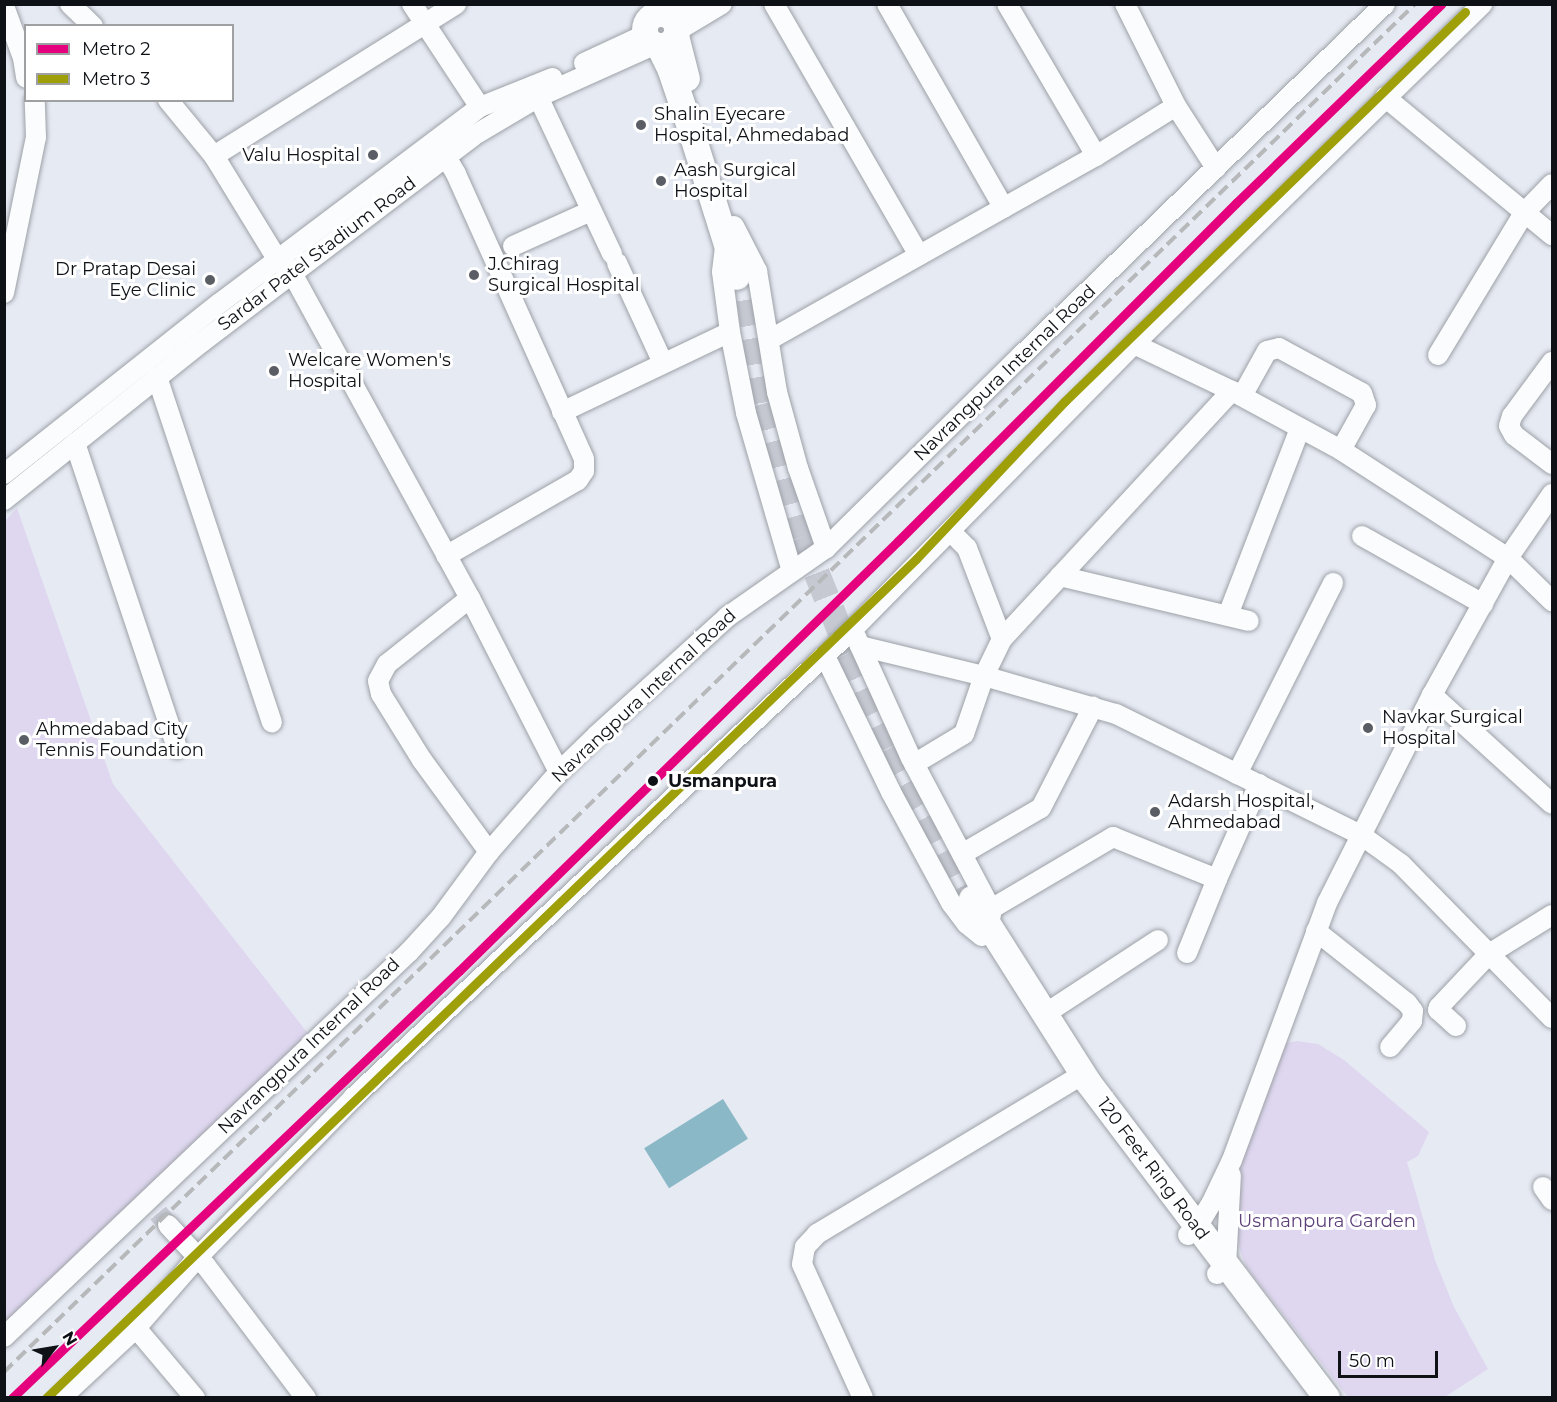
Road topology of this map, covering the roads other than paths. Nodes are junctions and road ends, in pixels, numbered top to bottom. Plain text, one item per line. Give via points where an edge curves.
1 (20, 4) edge
2 (70, 4) edge
3 (412, 4) edge
4 (456, 4) edge
5 (693, 4) edge
6 (722, 4) edge
7 (774, 4) edge
8 (887, 4) edge
9 (1007, 4) edge
10 (1125, 4) edge
11 (1385, 4) edge
12 (1482, 4) edge
13 (4, 6) edge
14 (24, 24) edge
15 (91, 24) edge
16 (424, 24) junction
17 (659, 25) edge
18 (24, 65) edge
19 (537, 91) junction
20 (1385, 97) junction
21 (28, 102) edge
22 (35, 102) edge
23 (170, 102) edge
24 (1176, 106) junction
25 (480, 107) junction
26 (441, 148) junction
27 (214, 156) junction
28 (1096, 156) junction
29 (1216, 168) junction
30 (1552, 184) edge
31 (1004, 208) junction
32 (591, 211) junction
33 (1524, 213) junction
34 (13, 215) edge
35 (730, 232) junction
36 (1552, 234) edge
37 (513, 246) dead end
38 (4, 255) edge
39 (919, 255) junction
40 (277, 259) junction
41 (740, 269) tunnel mouth
42 (292, 273) junction
43 (4, 293) edge
44 (730, 332) junction
45 (769, 340) junction
46 (1134, 344) junction
47 (1438, 355) dead end
48 (1552, 362) edge
49 (663, 363) junction
50 (157, 377) junction
51 (1237, 394) junction
52 (562, 412) junction
53 (1300, 428) junction
54 (75, 442) junction
55 (1341, 450) junction
56 (1552, 464) edge
57 (4, 474) edge
58 (1552, 494) edge
59 (4, 501) edge
60 (950, 531) junction
61 (1362, 536) dead end
62 (826, 548) junction
63 (446, 556) junction
64 (1508, 558) junction
65 (792, 571) junction
66 (1060, 576) junction
67 (1333, 583) dead end
68 (470, 598) junction
69 (1552, 601) edge
70 (1483, 604) junction
71 (1228, 615) junction
72 (1249, 621) dead end
73 (856, 638) junction
74 (1002, 639) junction
75 (825, 656) junction
76 (984, 676) junction
77 (1432, 695) junction
78 (1093, 707) junction
79 (272, 722) dead end
80 (177, 748) dead end
81 (915, 764) junction
82 (559, 772) junction
83 (1237, 774) junction
84 (1259, 784) junction
85 (1552, 804) edge
86 (1361, 835) junction
87 (489, 852) junction
88 (962, 854) junction
89 (1217, 879) junction
90 (1552, 915) edge
91 (980, 916) junction
92 (1316, 930) junction
93 (1158, 940) dead end
94 (1187, 953) dead end
95 (1490, 954) junction
96 (1045, 1014) junction
97 (1552, 1018) edge
98 (1456, 1026) dead end
99 (1390, 1047) dead end
100 (1073, 1080) junction
101 (1232, 1160) junction
102 (158, 1213) junction
103 (1192, 1231) junction
104 (198, 1257) junction
105 (1221, 1270) junction
106 (136, 1328) junction
107 (4, 1337) edge
108 (62, 1398) edge
109 (195, 1398) edge
110 (306, 1398) edge
111 (863, 1398) edge
112 (1310, 1398) edge
113 (1327, 1398) edge

1 - 14 street
2 - 15 street
3 - 16 street
4 - 16 street
5 - 17 street
6 - 17 street
7 - 39 street
8 - 31 street
9 - 28 street
10 - 24 street
11 - 29 street, Navrangpura Internal Road
12 - 20 street
13 - 18 street
16 - 25 street
16 - 27 street
17 - 19 street, Sardar Patel Stadium Road
17 - 35 main road via 683,65
19 - 25 street, Sardar Patel Stadium Road
19 - 26 street, Sardar Patel Stadium Road via 473,136
19 - 32 street
20 - 33 street
20 - 46 street
21 - 34 street via 21,188
22 - 34 street via 36,137
23 - 27 street
24 - 28 street
24 - 29 street
25 - 26 street, Sardar Patel Stadium Road
26 - 40 street, Sardar Patel Stadium Road
26 - 42 street, Sardar Patel Stadium Road
26 - 52 street
27 - 40 street
28 - 31 street
29 - 62 street, Navrangpura Internal Road
30 - 33 street
31 - 39 street
32 - 37 street
32 - 49 street
33 - 36 street
33 - 47 street
34 - 38 street
34 - 43 street
35 - 41 main road
35 - 44 street via 722,272
35 - 45 street via 757,271
39 - 45 street
40 - 42 street
40 - 57 street, Sardar Patel Stadium Road
42 - 50 street, Sardar Patel Stadium Road
42 - 63 street
44 - 49 street
44 - 65 street via 746,413
45 - 62 street via 777,392
46 - 51 street
46 - 60 street
48 - 56 street via 1512,416 1509,426 1514,435
49 - 52 street
50 - 54 street, Sardar Patel Stadium Road
50 - 79 street
51 - 53 street
51 - 55 street via 1267,351 1279,348 1362,393 1366,405
51 - 66 street
52 - 63 street via 585,459 578,480
53 - 55 street
53 - 71 street
54 - 59 street, Sardar Patel Stadium Road
54 - 80 street
55 - 64 street
58 - 64 street
60 - 73 street
60 - 74 street via 967,548
61 - 70 street
62 - 65 street, Navrangpura Internal Road
63 - 68 street
64 - 69 street
64 - 70 street
65 - 82 street, Navrangpura Internal Road via 727,617
66 - 71 street
66 - 74 street
67 - 83 street
68 - 82 street
68 - 87 street via 387,664 378,681 381,694 422,760
70 - 77 street
71 - 72 street
73 - 75 street
73 - 76 street
73 - 81 street
74 - 76 street
75 - 91 street via 891,792 951,903 967,924
75 - 104 street via 354,1098
76 - 78 street
76 - 81 street via 968,730
77 - 85 street
77 - 86 street
78 - 83 street via 1116,714
78 - 88 street via 1041,808
81 - 88 street
82 - 87 street, Navrangpura Internal Road
83 - 84 street
84 - 86 street
84 - 89 street
86 - 92 street
86 - 95 street via 1401,864
87 - 102 street, Navrangpura Internal Road via 441,917 409,952
88 - 91 street
89 - 91 street via 1113,837
89 - 94 street
90 - 95 street
91 - 96 main road, 120 Feet Ring Road
91 - 100 main road, 120 Feet Ring Road
92 - 99 street via 1413,1011 1412,1021
92 - 101 street
93 - 96 street
95 - 97 street
95 - 98 street via 1439,1007
96 - 103 main road, 120 Feet Ring Road
100 - 103 main road, 120 Feet Ring Road via 1136,1169
100 - 111 street via 818,1234 805,1247 802,1264
101 - 103 street
101 - 105 street
102 - 104 street
102 - 107 street, Navrangpura Internal Road
103 - 105 main road, 120 Feet Ring Road
104 - 106 street
104 - 110 street
105 - 112 main road, 120 Feet Ring Road
105 - 113 main road, 120 Feet Ring Road
106 - 108 street
106 - 109 street

